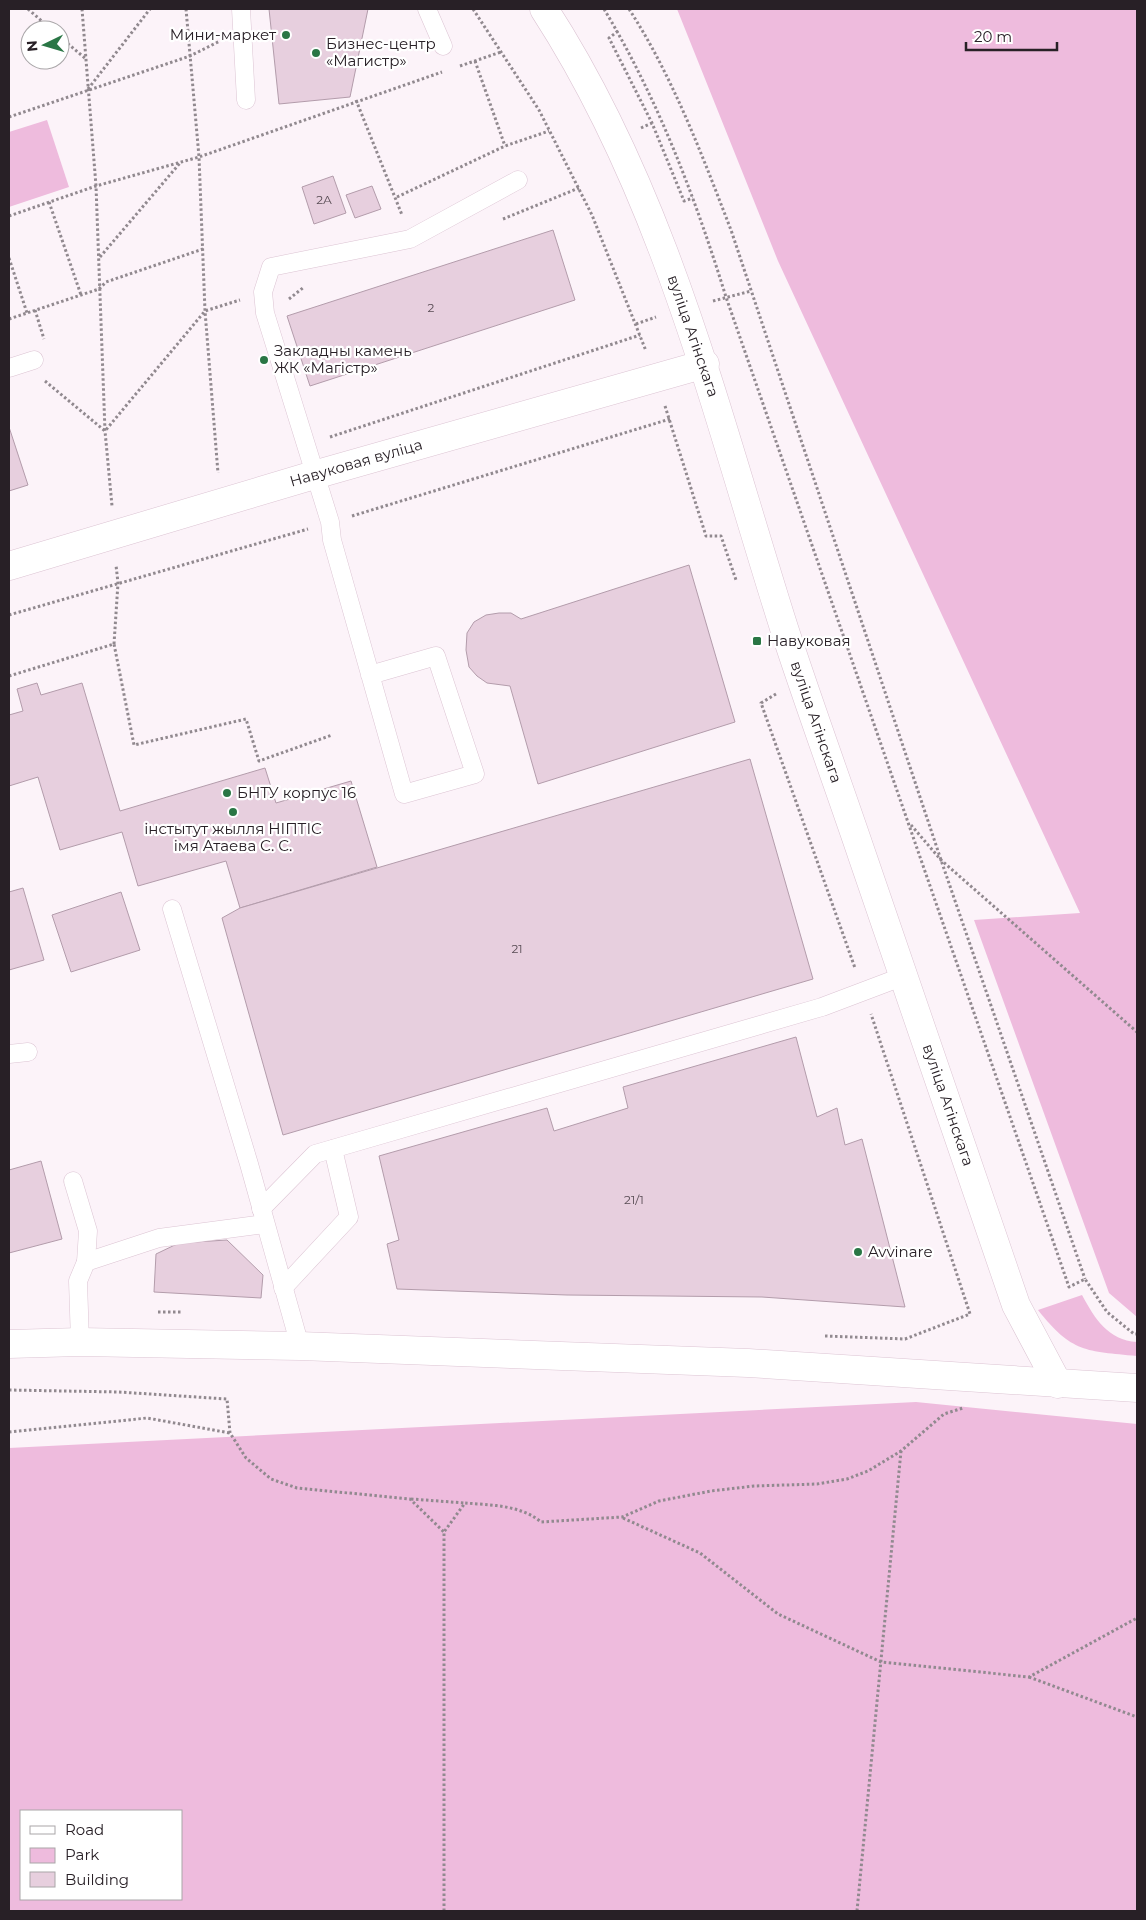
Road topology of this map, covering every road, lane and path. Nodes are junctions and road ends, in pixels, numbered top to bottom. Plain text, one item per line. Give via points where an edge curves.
1 (28, 9) edge
2 (82, 9) edge
3 (150, 9) edge
4 (186, 9) edge
5 (241, 9) edge
6 (427, 9) edge
7 (473, 9) edge
8 (544, 9) edge
9 (604, 9) edge
10 (629, 9) edge
11 (41, 20) edge
12 (242, 30) junction
13 (618, 31) junction
14 (70, 45) edge
15 (443, 46) dead end
16 (502, 52) junction
17 (190, 56) junction
18 (86, 59) junction
19 (475, 61) junction
20 (457, 67) dead end
21 (448, 70) dead end
22 (88, 90) junction
23 (246, 100) dead end
24 (356, 100) junction
25 (9, 116) edge
26 (549, 131) junction
27 (505, 146) junction
28 (199, 156) junction
29 (182, 162) junction
30 (518, 180) dead end
31 (96, 186) junction
32 (579, 188) junction
33 (397, 197) junction
34 (692, 198) junction
35 (49, 202) junction
36 (9, 216) edge
37 (496, 222) dead end
38 (410, 239) junction
39 (203, 249) junction
40 (9, 258) edge
41 (100, 258) junction
42 (312, 285) dead end
43 (99, 289) junction
44 (263, 292) junction
45 (81, 295) junction
46 (205, 311) junction
47 (27, 312) junction
48 (9, 319) edge
49 (704, 364) junction
50 (9, 368) edge
51 (37, 368) joint
52 (656, 378) junction
53 (670, 419) dead end
54 (106, 431) junction
55 (314, 474) junction
56 (219, 478) dead end
57 (113, 523) junction
58 (721, 536) dead end
59 (9, 566) edge
60 (114, 644) junction
61 (370, 675) junction
62 (9, 676) edge
63 (776, 695) dead end
64 (761, 703) dead end
65 (332, 735) dead end
66 (910, 823) junction
67 (941, 860) junction
68 (172, 909) dead end
69 (904, 976) junction
70 (1137, 1032) edge
71 (28, 1052) dead end
72 (9, 1054) edge
73 (333, 1149) junction
74 (72, 1181) dead end
75 (263, 1216) junction
76 (86, 1262) junction
77 (1085, 1279) junction
78 (283, 1288) junction
79 (1137, 1334) edge
80 (80, 1342) junction
81 (9, 1344) edge
82 (300, 1346) junction
83 (1058, 1384) junction
84 (1137, 1388) edge
85 (9, 1390) edge
86 (969, 1406) dead end
87 (9, 1432) edge
88 (230, 1433) junction
89 (901, 1451) junction
90 (410, 1499) junction
91 (465, 1503) junction
92 (622, 1518) junction
93 (444, 1532) junction
94 (1137, 1618) edge
95 (881, 1662) junction
96 (1029, 1677) junction
97 (1137, 1717) edge
98 (444, 1911) edge
99 (857, 1911) edge

1 - 11 path
2 - 18 path
3 - 22 path
4 - 17 path
5 - 12 lane
6 - 15 lane
7 - 16 path
8 - 49 street, вуліца Агінскага via 617,139 661,244
9 - 13 path
10 - 67 path via 662,67 731,230
12 - 17 path
12 - 23 lane
13 - 34 path via 660,114
13 - 34 path via 609,38 652,123 684,201
14 - 18 path
16 - 19 path
16 - 26 path
17 - 22 path
17 - 28 path
18 - 22 path
19 - 20 path
19 - 27 path
21 - 24 path
22 - 25 path
22 - 31 path
24 - 28 path
24 - 33 path
26 - 27 path
26 - 32 path
27 - 33 path
28 - 29 path
28 - 39 path
29 - 31 path
29 - 41 path
30 - 38 lane
31 - 35 path
31 - 41 path
32 - 37 path
32 - 52 path
33 - 38 path
34 - 66 path
35 - 36 path
35 - 45 path
38 - 44 lane via 271,267
39 - 43 path via 106,282
39 - 46 path
40 - 47 path
41 - 43 path
42 - 44 path via 288,299
43 - 45 path
43 - 54 path
44 - 46 path
44 - 55 lane via 265,313
45 - 47 path
46 - 54 path
46 - 56 path
47 - 48 path
49 - 52 street, Навуковая вуліца
49 - 69 street, вуліца Агінскага via 785,631
50 - 51 lane
51 - 54 path
52 - 55 street, Навуковая вуліца
53 - 58 path via 706,536
54 - 57 path
55 - 57 street, Навуковая вуліца
55 - 61 lane via 330,522 332,540
57 - 59 street, Навуковая вуліца
57 - 60 path via 118,583
60 - 62 path
60 - 65 path via 134,745 246,719 259,761
61 - 61 lane via 436,656 475,774 404,794
63 - 64 path
66 - 67 path
66 - 77 path via 1069,1287
67 - 70 path
67 - 77 path
68 - 75 lane
69 - 73 lane via 822,1007
69 - 83 street, вуліца Агінскага via 1016,1305
71 - 72 lane
73 - 75 lane via 315,1154
73 - 78 lane via 349,1217
74 - 76 lane via 88,1231
75 - 76 lane via 159,1238
75 - 78 lane
76 - 80 lane via 78,1281
77 - 79 path via 1107,1312
78 - 82 lane
80 - 81 street
80 - 82 street
82 - 83 street via 748,1363
83 - 84 street
85 - 88 path via 119,1392 227,1399
86 - 89 path via 944,1414
87 - 88 path via 147,1418
88 - 90 path via 246,1458 271,1479 297,1488
89 - 92 path via 847,1480 711,1491 659,1501
89 - 95 path
90 - 91 path
90 - 93 path
91 - 92 path via 517,1510 541,1522
91 - 93 path
92 - 95 path via 700,1552 778,1614
93 - 98 path
94 - 96 path
95 - 96 path
95 - 99 path
96 - 97 path

